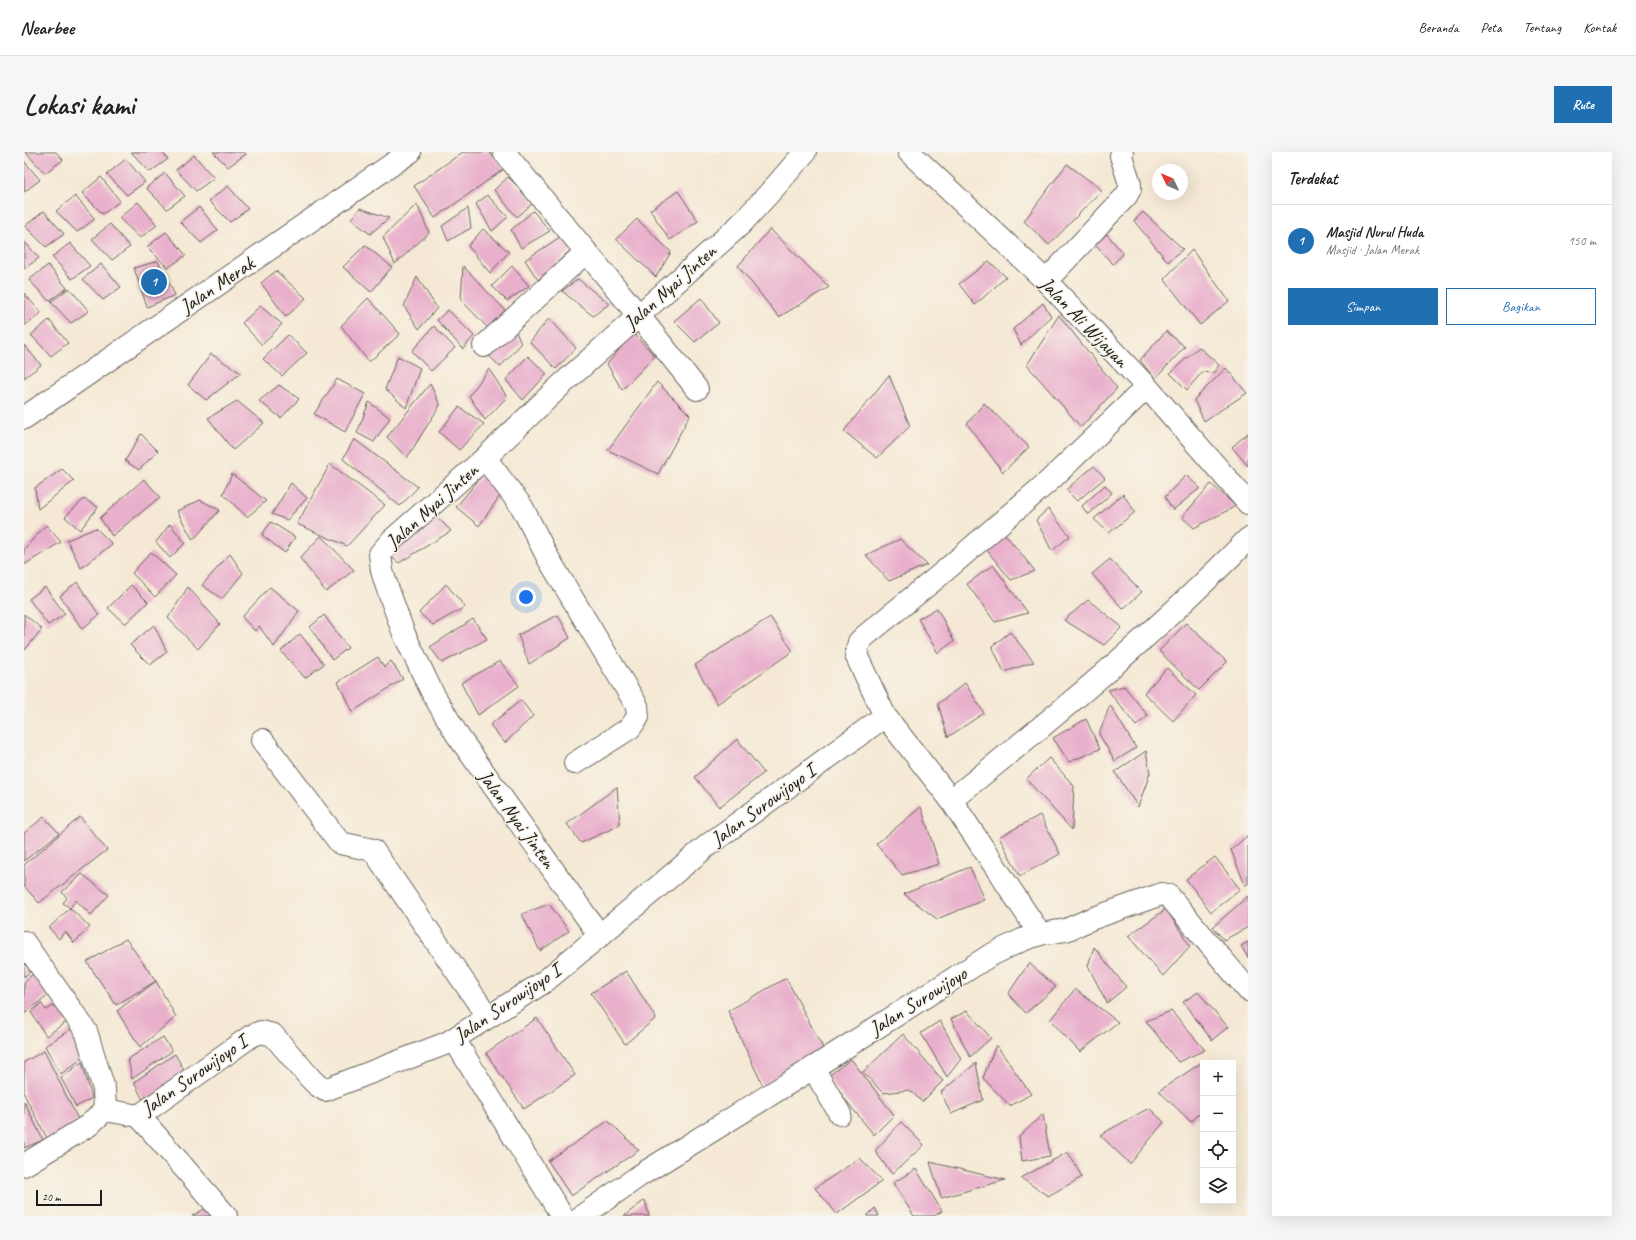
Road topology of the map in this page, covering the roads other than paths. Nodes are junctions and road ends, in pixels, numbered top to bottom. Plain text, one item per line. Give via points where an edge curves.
1 (410, 152) edge
2 (504, 152) edge
3 (805, 152) edge
4 (909, 152) edge
5 (1122, 152) edge
6 (586, 252) junction
7 (1046, 281) junction
8 (639, 316) junction
9 (484, 346) dead end
10 (1147, 387) junction
11 (697, 389) dead end
12 (24, 418) edge
13 (485, 458) junction
14 (1248, 503) edge
15 (1248, 539) edge
16 (885, 716) junction
17 (262, 740) dead end
18 (575, 763) dead end
19 (951, 800) junction
20 (1040, 934) junction
21 (600, 936) junction
22 (24, 942) edge
23 (1248, 990) edge
24 (488, 1017) junction
25 (454, 1039) junction
26 (813, 1068) junction
27 (105, 1110) junction
28 (840, 1114) dead end
29 (140, 1116) junction
30 (24, 1165) edge
31 (226, 1216) edge
32 (562, 1216) edge
33 (582, 1216) edge

1 - 12 street, Jalan Merak
2 - 6 street
3 - 8 street, Jalan Nyai Jinten via 741,224
4 - 7 street, Jalan Ali Wijayan
5 - 7 street via 1130,184 1126,196
6 - 8 street
6 - 9 street
7 - 10 street, Jalan Ali Wijayan
8 - 11 street
8 - 13 street, Jalan Nyai Jinten via 559,387
10 - 14 street, Jalan Ali Wijayan
10 - 16 street via 1049,481 859,642 856,655
13 - 18 street via 522,508 548,558 637,706 638,717 630,728
13 - 21 street, Jalan Nyai Jinten via 392,540 380,554 382,571 404,634 433,694 458,736
15 - 19 street via 1202,585 1104,672
16 - 19 street
16 - 21 street, Jalan Surowijoyo I via 708,845
17 - 24 street via 340,843 373,850
19 - 20 street
20 - 23 street, Jalan Surowijoyo via 1066,930 1156,896 1168,895
20 - 26 street, Jalan Surowijoyo via 989,956
21 - 24 street, Jalan Surowijoyo I via 544,982
22 - 27 street via 86,1031 104,1089
24 - 25 street, Jalan Surowijoyo I
25 - 29 street, Jalan Surowijoyo I via 325,1090 317,1085 273,1035 261,1032 251,1036
25 - 32 street
26 - 28 street
26 - 33 street, Jalan Surowijoyo via 639,1176
27 - 29 street, Jalan Surowijoyo I
27 - 30 street via 89,1125
29 - 31 street

